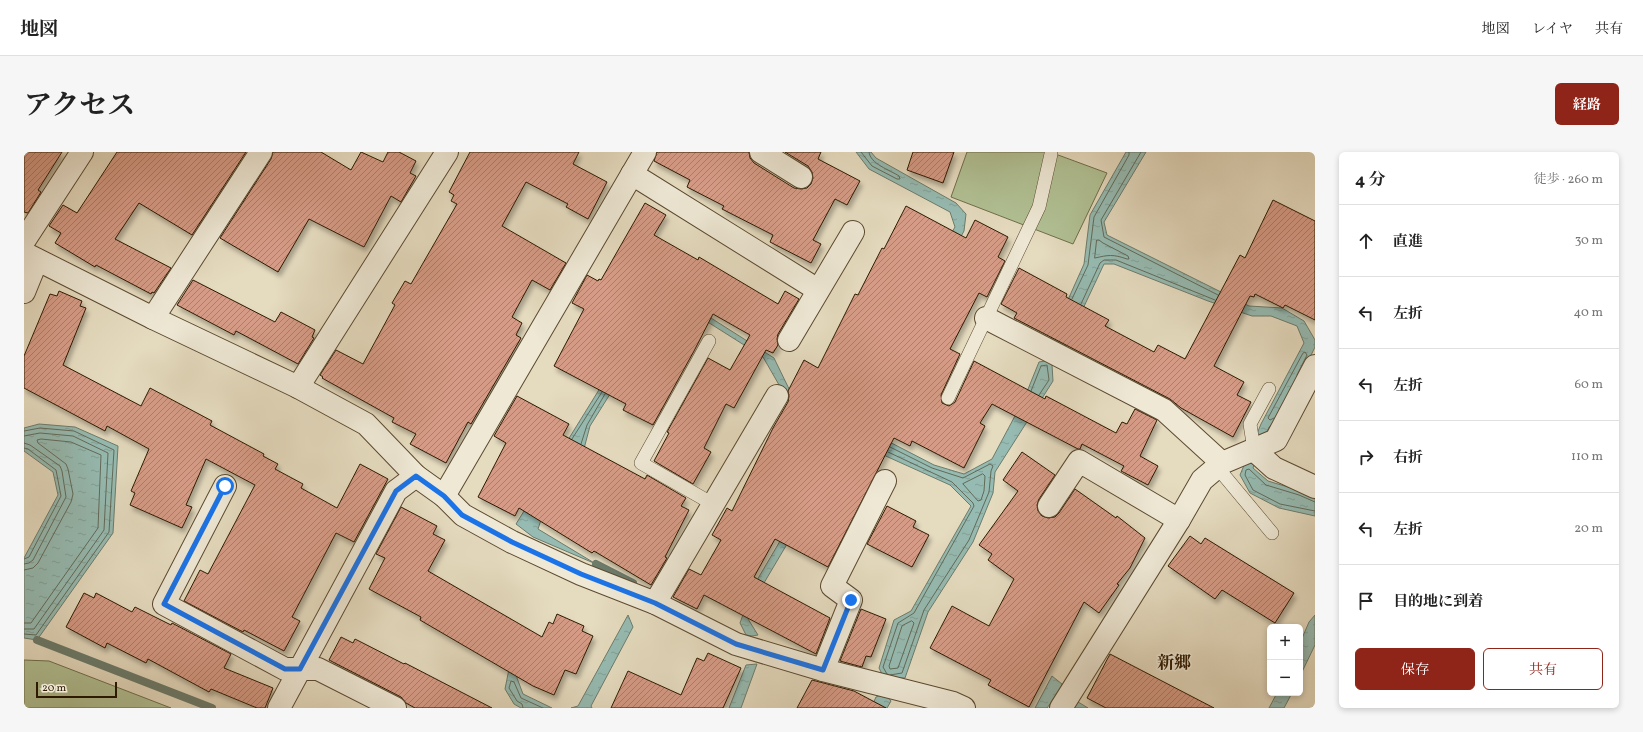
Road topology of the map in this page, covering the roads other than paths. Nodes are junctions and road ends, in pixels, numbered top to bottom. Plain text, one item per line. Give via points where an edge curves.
1 (82, 152) edge
2 (261, 152) edge
3 (447, 152) edge
4 (761, 152) edge
5 (644, 153) edge
6 (1051, 154) dead end
7 (632, 174) junction
8 (801, 177) dead end
9 (854, 232) dead end
10 (24, 241) edge
11 (31, 256) edge
12 (818, 290) junction
13 (24, 292) edge
14 (153, 318) junction
15 (986, 318) junction
16 (789, 340) dead end
17 (709, 342) dead end
18 (1315, 366) edge
19 (298, 387) junction
20 (1269, 389) dead end
21 (777, 396) dead end
22 (948, 398) dead end
23 (1256, 449) junction
24 (1220, 465) junction
25 (416, 476) junction
26 (885, 481) dead end
27 (225, 486) dead end
28 (1315, 488) edge
29 (444, 496) junction
30 (713, 504) junction
31 (1049, 506) dead end
32 (1179, 520) junction
33 (1272, 533) dead end
34 (655, 603) junction
35 (300, 669) junction
36 (823, 670) junction
37 (1064, 702) edge
38 (279, 708) edge
39 (395, 708) edge
40 (964, 708) edge

1 - 10 street
2 - 14 street
3 - 19 street
4 - 8 street
5 - 7 street
6 - 15 lane via 1040,207
7 - 12 street
7 - 29 street
9 - 12 street
11 - 13 street
11 - 14 street
12 - 16 street
14 - 19 street
15 - 22 lane
15 - 24 street via 1164,410
17 - 30 lane via 641,462
18 - 23 street via 1276,440
19 - 25 street via 366,424
20 - 23 lane via 1250,424
21 - 30 street
23 - 24 street
23 - 28 street via 1274,468
24 - 32 street via 1202,480
24 - 33 lane
25 - 29 street
25 - 35 street via 396,491
26 - 36 street via 832,586 851,600
27 - 35 street via 164,604 285,669
29 - 34 street via 462,515 512,542 581,574
30 - 34 street
31 - 32 street via 1079,461
32 - 37 street
34 - 36 street via 736,644
35 - 38 street
35 - 39 street via 318,669
36 - 40 street

